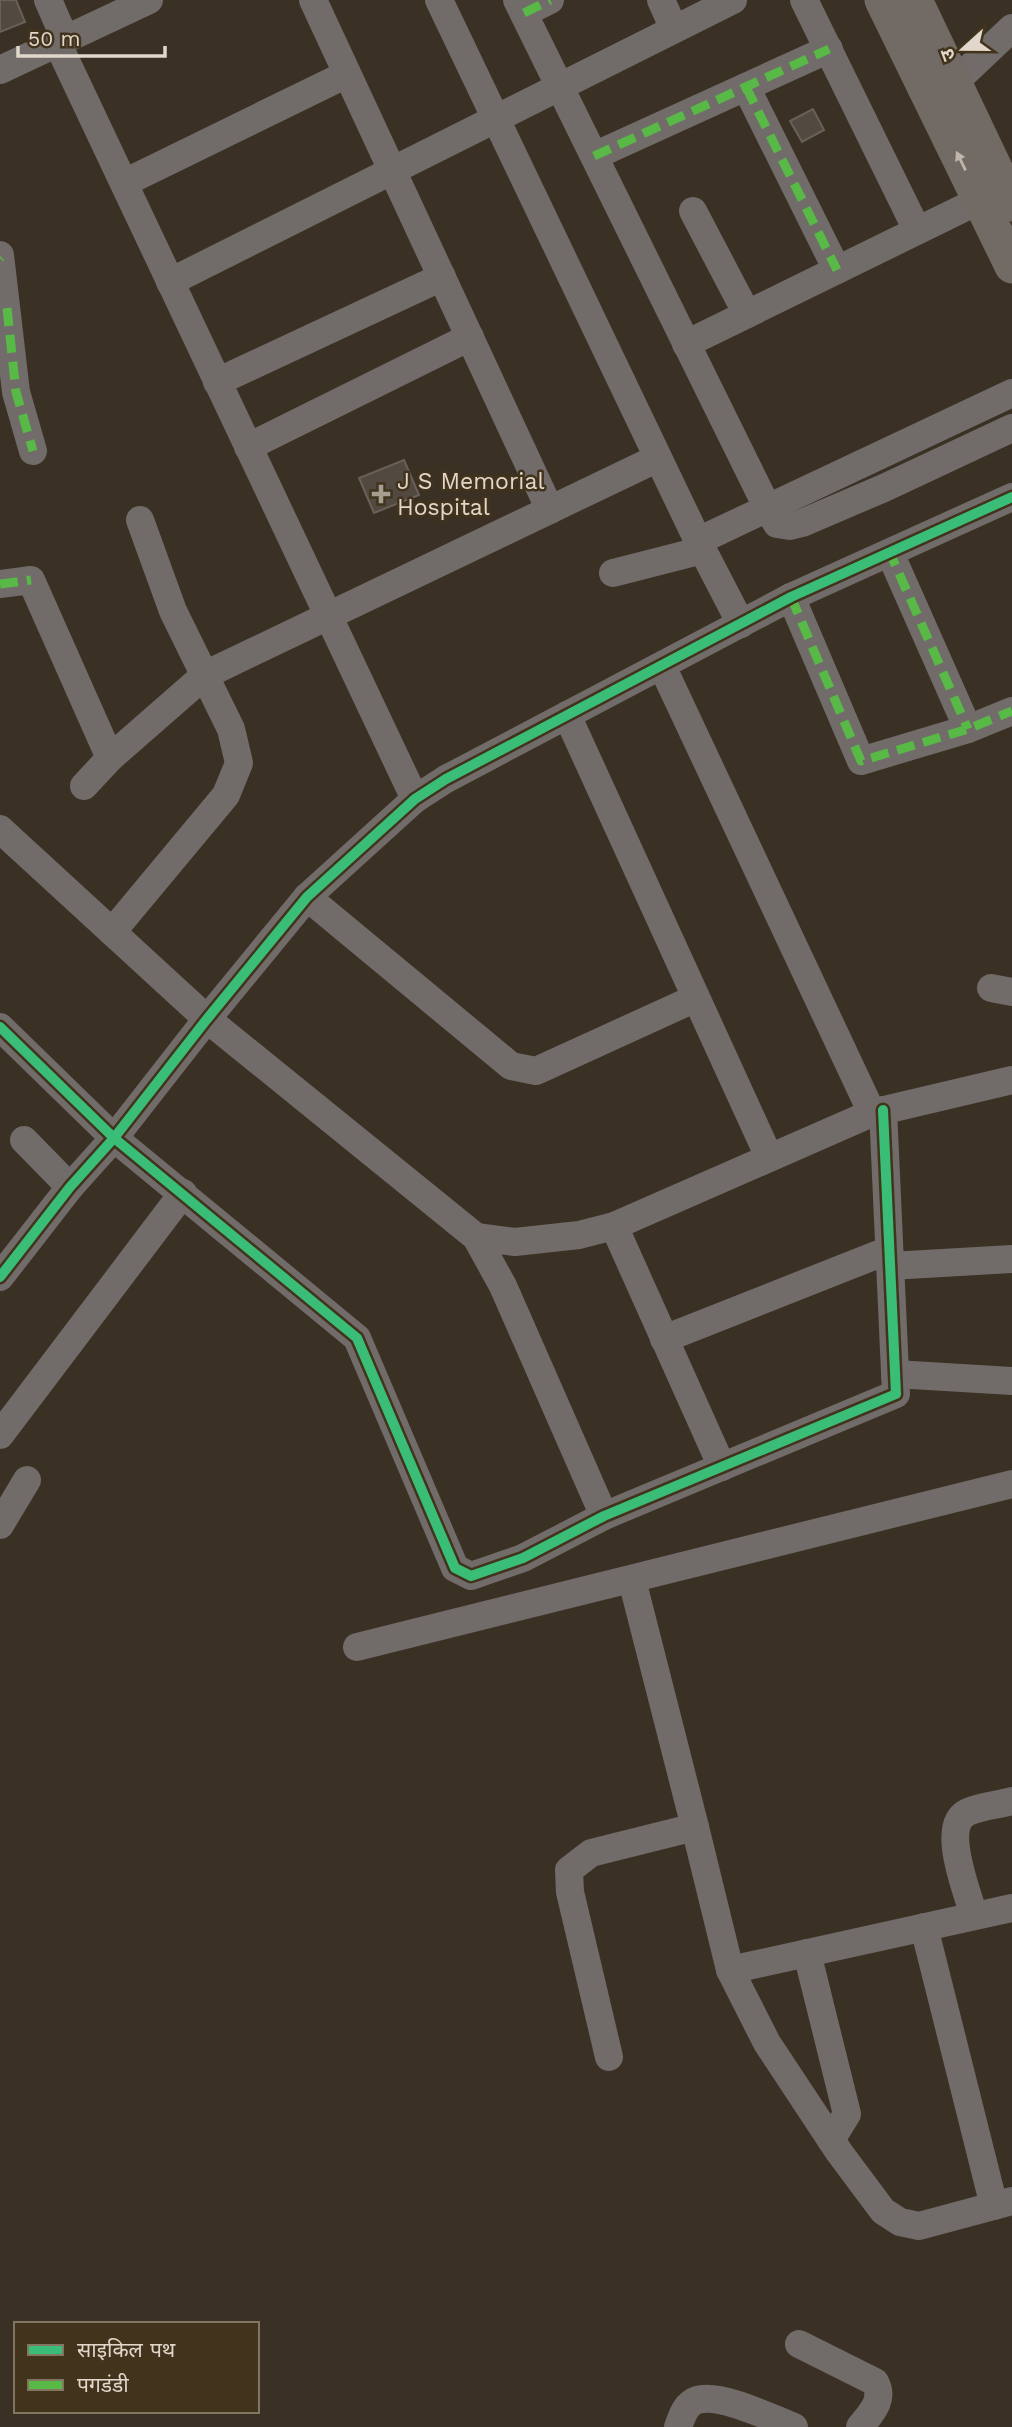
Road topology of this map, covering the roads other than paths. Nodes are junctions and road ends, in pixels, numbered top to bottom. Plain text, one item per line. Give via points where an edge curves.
1 (48, 0) edge
2 (149, 0) edge
3 (313, 0) edge
4 (439, 0) edge
5 (550, 0) edge
6 (661, 0) edge
7 (733, 0) edge
8 (804, 0) edge
9 (882, 0) edge
10 (915, 0) edge
11 (520, 6) edge
12 (1012, 28) edge
13 (674, 29) junction
14 (61, 41) junction
15 (829, 49) junction
16 (0, 70) edge
17 (347, 74) junction
18 (560, 86) junction
19 (746, 87) junction
20 (944, 93) junction
21 (495, 118) junction
22 (594, 156) junction
23 (392, 170) junction
24 (124, 183) junction
25 (1002, 194) edge
26 (694, 211) dead end
27 (917, 230) junction
28 (0, 257) edge
29 (1012, 266) edge
30 (837, 270) junction
31 (442, 277) junction
32 (170, 282) junction
33 (747, 314) junction
34 (470, 337) junction
35 (686, 344) junction
36 (217, 382) junction
37 (1012, 393) edge
38 (1010, 434) edge
39 (248, 447) junction
40 (33, 451) dead end
41 (658, 458) junction
42 (1012, 497) edge
43 (768, 509) junction
44 (551, 510) junction
45 (140, 520) dead end
46 (700, 545) junction
47 (890, 553) junction
48 (613, 573) dead end
49 (0, 584) edge
50 (791, 597) junction
51 (328, 617) junction
52 (741, 624) junction
53 (662, 666) junction
54 (205, 675) junction
55 (1012, 711) edge
56 (567, 715) junction
57 (968, 729) junction
58 (110, 758) junction
59 (84, 786) dead end
60 (415, 799) junction
61 (0, 830) edge
62 (307, 897) junction
63 (112, 932) junction
64 (696, 998) junction
65 (206, 1019) junction
66 (0, 1027) edge
67 (1012, 1080) edge
68 (877, 1111) junction
69 (114, 1138) junction
70 (24, 1140) dead end
71 (769, 1157) junction
72 (70, 1186) junction
73 (183, 1193) junction
74 (614, 1226) junction
75 (476, 1237) junction
76 (890, 1258) junction
77 (1012, 1259) edge
78 (0, 1277) edge
79 (664, 1339) junction
80 (895, 1374) junction
81 (1012, 1381) edge
82 (0, 1435) edge
83 (722, 1467) junction
84 (27, 1480) dead end
85 (1012, 1484) edge
86 (604, 1516) junction
87 (0, 1525) edge
88 (632, 1580) junction
89 (357, 1647) dead end
90 (1012, 1801) edge
91 (695, 1828) junction
92 (1012, 1908) edge
93 (974, 1916) junction
94 (924, 1927) junction
95 (807, 1953) junction
96 (730, 1970) junction
97 (609, 2057) dead end
98 (831, 2140) junction
99 (1003, 2203) edge
100 (799, 2344) dead end
101 (678, 2427) edge
102 (794, 2427) edge
103 (860, 2427) edge

1 - 14 street
2 - 14 street
3 - 17 street
4 - 21 street
5 - 11 street
6 - 13 street
7 - 13 street
8 - 15 street
9 - 20 main road
10 - 20 main road
11 - 18 street
12 - 20 street
13 - 18 street
14 - 16 street
14 - 24 street
15 - 19 street
15 - 27 street
17 - 23 street
17 - 24 street
18 - 21 street
18 - 22 street
19 - 22 street
19 - 30 street
20 - 25 main road
21 - 23 street
21 - 41 street
22 - 35 street
23 - 31 street
23 - 32 street
24 - 32 street
25 - 27 street
25 - 29 main road
26 - 33 street
27 - 30 street
28 - 40 street via 16,392
30 - 33 street
31 - 34 street
31 - 36 street
32 - 36 street
33 - 35 street
34 - 39 street
34 - 44 street
35 - 43 street
36 - 39 street
37 - 43 street
38 - 43 street via 802,523 777,524
39 - 51 street
41 - 44 street
41 - 46 street
42 - 47 street
43 - 46 street
44 - 51 street
45 - 54 street via 173,611
46 - 48 street
46 - 52 street
47 - 50 street
47 - 57 street
49 - 58 street via 31,580
50 - 52 street
50 - 57 street via 861,761
51 - 54 street
51 - 60 street
52 - 53 street
53 - 56 street
53 - 68 street
54 - 58 street
54 - 63 street via 231,729 239,763 226,795
55 - 57 street
56 - 60 street
56 - 64 street
58 - 59 street
60 - 62 street
61 - 63 street
62 - 64 street via 510,1066 536,1071
62 - 65 street
63 - 65 street
64 - 71 street
65 - 69 street
65 - 75 street
66 - 69 street
67 - 68 street
68 - 71 street
68 - 76 street
69 - 72 street
69 - 73 street
70 - 72 street
71 - 74 street
72 - 78 street
73 - 82 street
73 - 86 street via 357,1338 455,1568 471,1577 523,1558
74 - 75 street via 515,1242
74 - 79 street
75 - 86 street via 503,1286
76 - 77 street
76 - 79 street
76 - 80 street
79 - 83 street
80 - 81 street
80 - 83 street via 896,1394
83 - 86 street
84 - 87 street
85 - 88 street
88 - 89 street
88 - 91 street
90 - 93 street via 967,1812 958,1821 956,1851
91 - 96 street
91 - 97 street via 591,1853 569,1870 570,1892
92 - 93 street
93 - 94 street
94 - 95 street
94 - 99 street
95 - 96 street
95 - 98 street via 847,2114
96 - 98 street via 767,2043
98 - 99 street via 883,2211 900,2222 919,2226
100 - 103 street via 875,2382 878,2401
101 - 102 street via 684,2411 703,2400 723,2401

